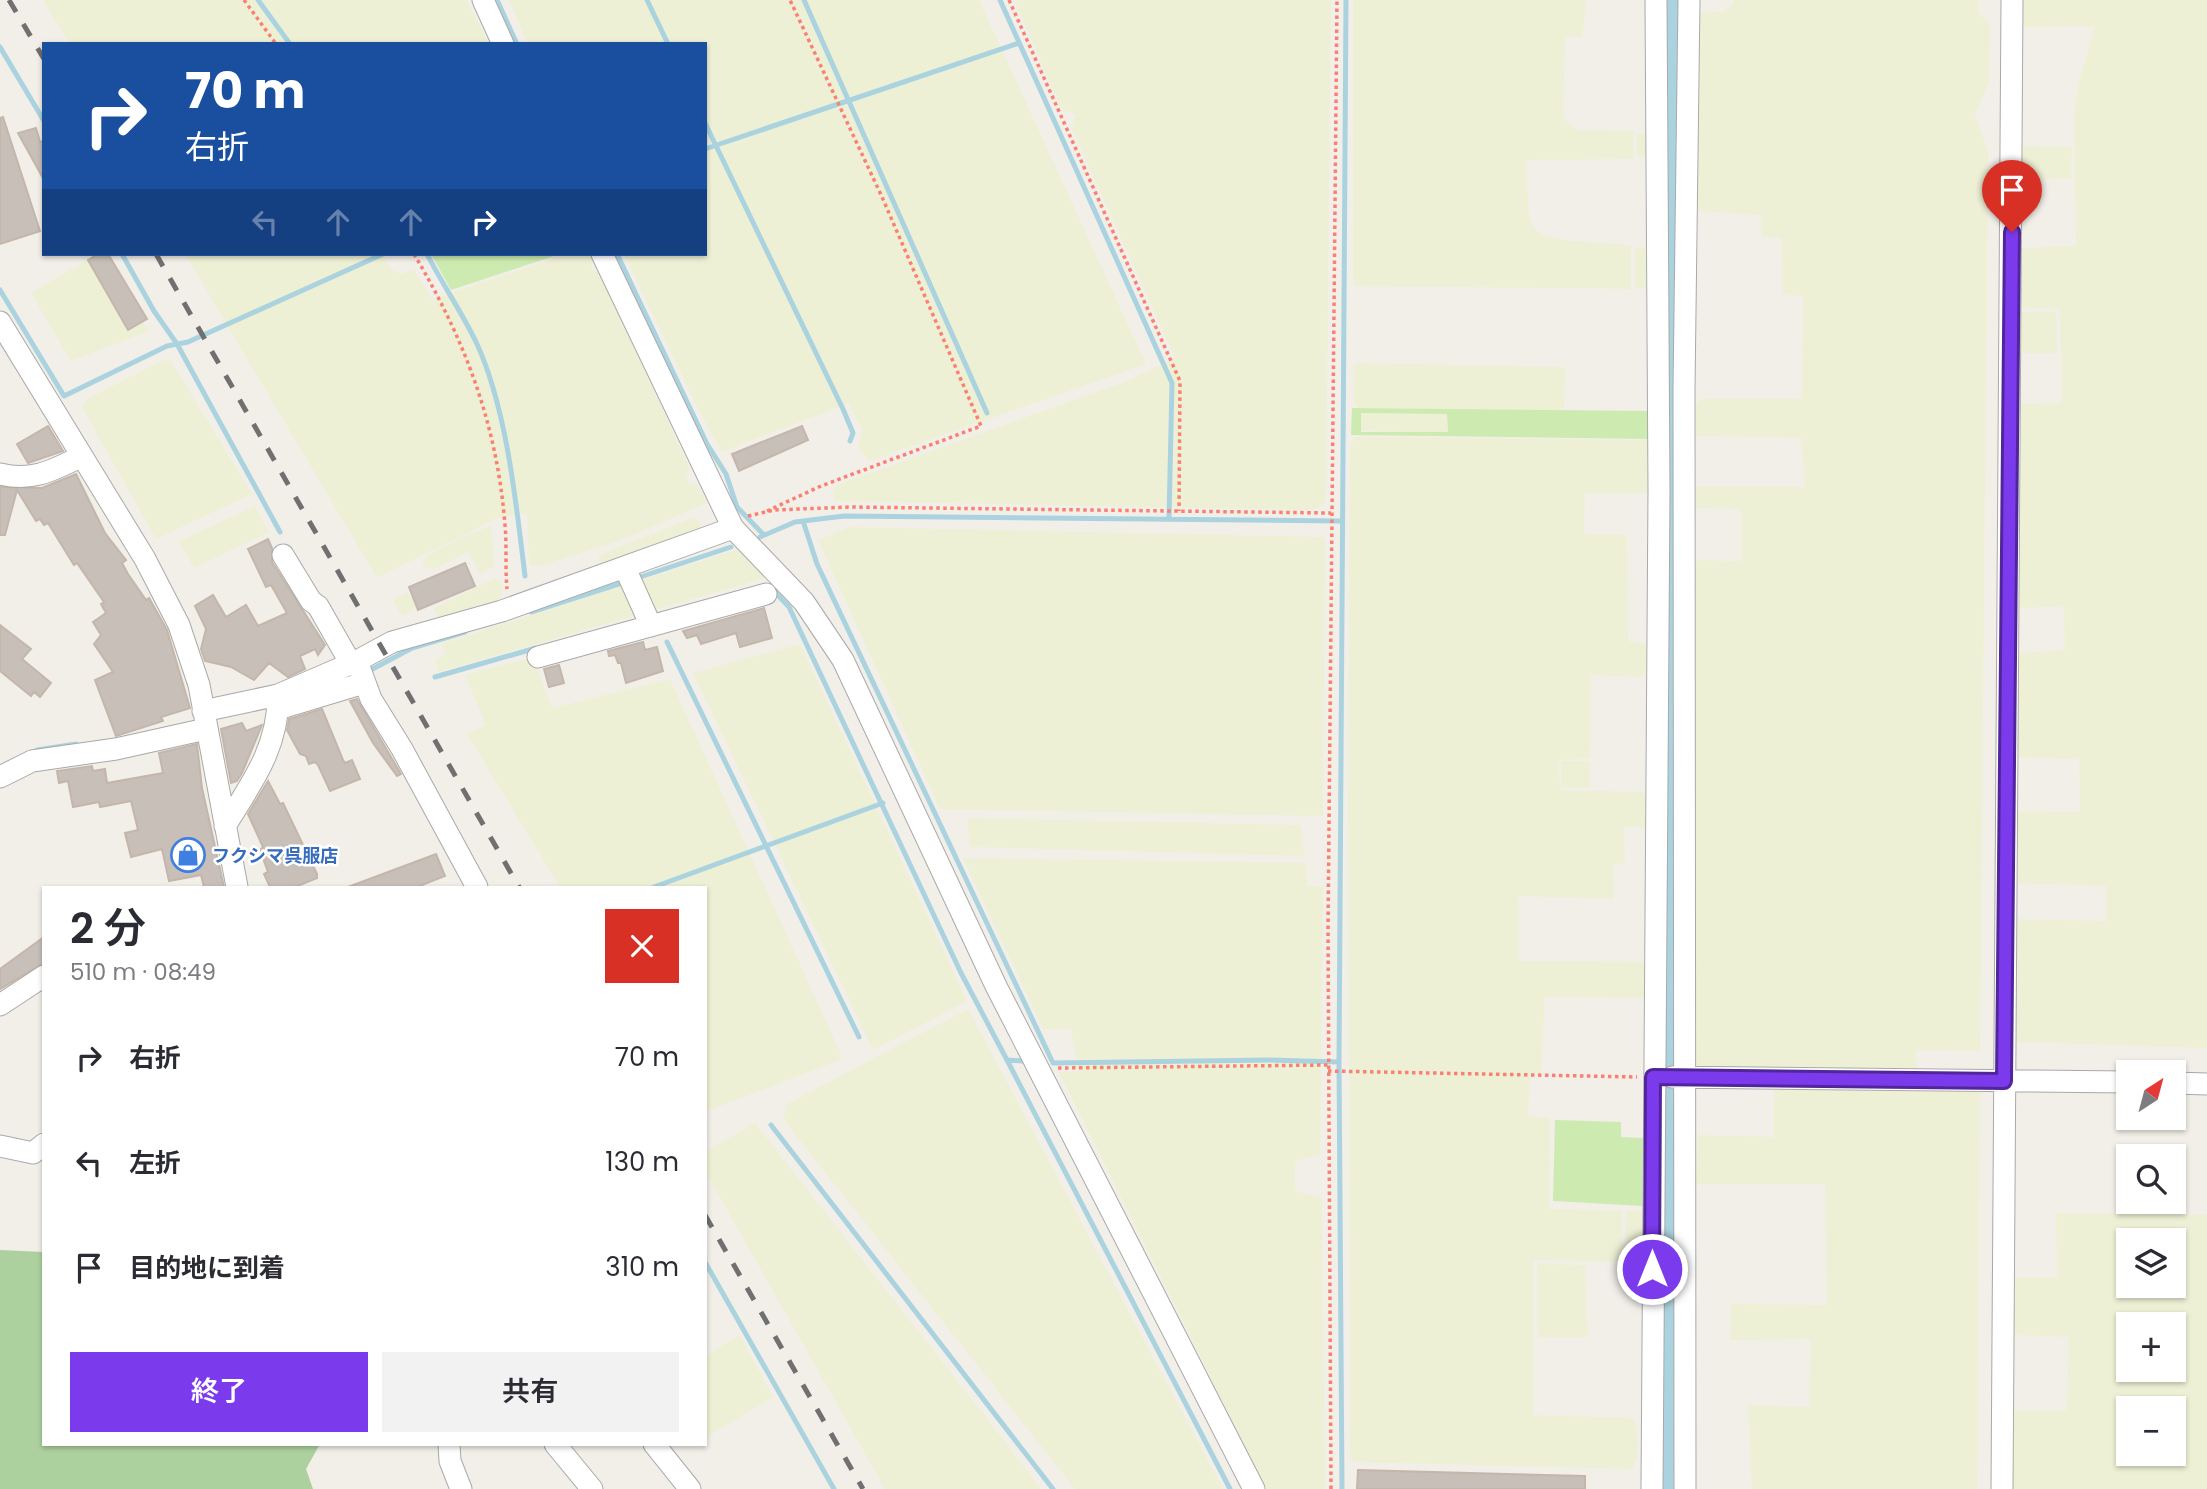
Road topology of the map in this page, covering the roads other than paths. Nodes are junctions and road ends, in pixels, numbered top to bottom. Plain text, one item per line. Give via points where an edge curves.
1 (483, 0) edge
2 (1656, 0) edge
3 (1689, 0) edge
4 (2012, 0) edge
5 (502, 42) edge
6 (603, 256) edge
7 (0, 322) edge
8 (82, 456) junction
9 (0, 474) edge
10 (733, 528) junction
11 (283, 555) dead end
12 (629, 576) junction
13 (766, 594) dead end
14 (649, 620) junction
15 (538, 657) dead end
16 (359, 671) junction
17 (278, 702) junction
18 (205, 720) junction
19 (0, 777) edge
20 (225, 826) junction
21 (237, 886) edge
22 (476, 886) edge
23 (42, 977) edge
24 (0, 1005) edge
25 (1669, 1077) junction
26 (1998, 1082) junction
27 (2116, 1082) edge
28 (2186, 1083) edge
29 (2207, 1084) edge
30 (0, 1146) edge
31 (42, 1146) edge
32 (449, 1446) edge
33 (557, 1446) edge
34 (656, 1446) edge
35 (461, 1489) edge
36 (592, 1489) edge
37 (690, 1489) edge
38 (1254, 1489) edge
39 (1652, 1489) edge
40 (1685, 1489) edge
41 (2002, 1489) edge

1 - 5 street
2 - 25 street
3 - 25 street
4 - 26 street
6 - 10 street
7 - 8 street
8 - 9 street via 21,479
8 - 18 street via 145,559 178,625 199,685
10 - 12 street
10 - 38 street via 804,602 843,660 996,986
11 - 16 street
12 - 14 street
12 - 16 street via 392,642
13 - 14 street
14 - 15 street
16 - 17 street
16 - 22 street
17 - 18 street
17 - 20 street via 267,758
18 - 19 street via 116,749 32,761
18 - 20 street
20 - 21 street
23 - 24 street
25 - 26 street
25 - 39 street
25 - 40 street
26 - 27 street
26 - 41 street
28 - 29 street
30 - 31 street via 33,1153
32 - 35 street
33 - 36 street
34 - 37 street

